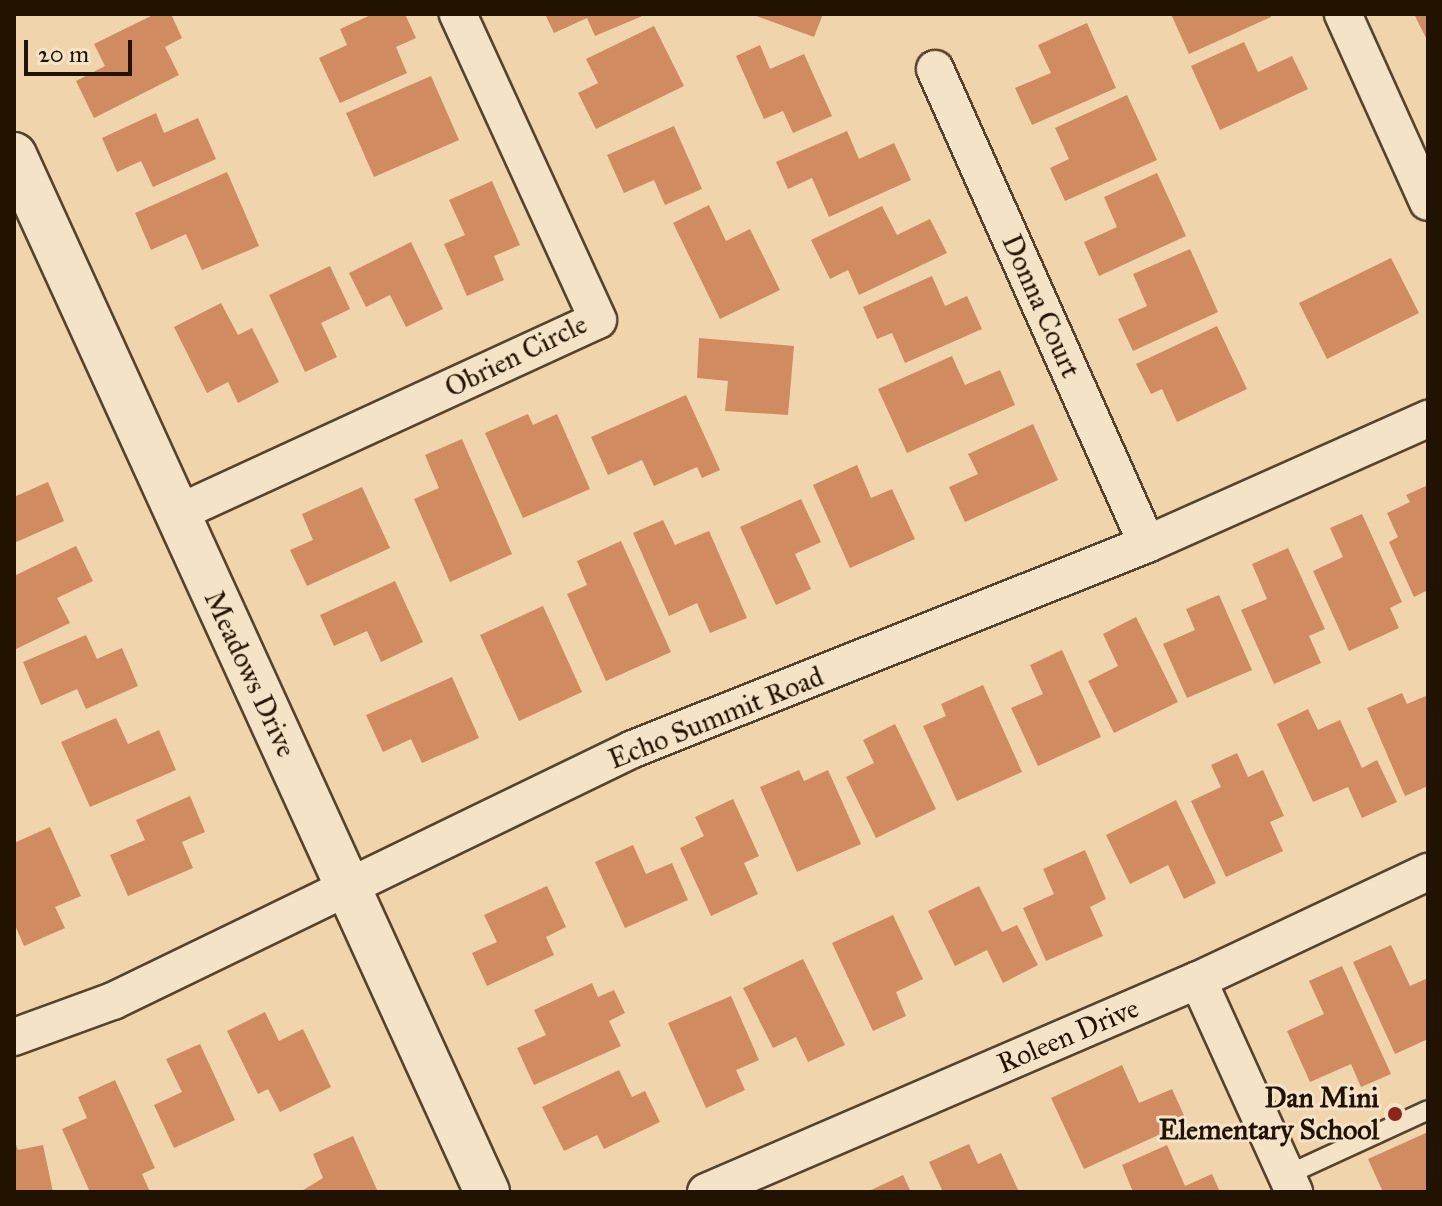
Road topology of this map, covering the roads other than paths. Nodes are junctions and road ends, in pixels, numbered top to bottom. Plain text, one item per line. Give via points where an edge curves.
1 (458, 14) edge
2 (1343, 14) edge
3 (935, 69) dead end
4 (14, 155) edge
5 (1428, 202) edge
6 (1428, 419) edge
7 (176, 514) junction
8 (1147, 544) junction
9 (1428, 872) edge
10 (348, 890) junction
11 (1198, 980) junction
12 (14, 1037) edge
13 (1428, 1110) edge
14 (1290, 1184) edge
15 (487, 1192) edge
16 (706, 1192) edge

1 - 7 street, Obrien Circle via 598,320
2 - 5 street
3 - 8 street, Donna Court
4 - 7 street, Meadows Drive
6 - 8 street, Echo Summit Road
7 - 10 street, Meadows Drive
8 - 10 street, Echo Summit Road via 633,749
9 - 11 street, Roleen Drive
10 - 12 street, Echo Summit Road via 113,1001
10 - 15 street, Meadows Drive
11 - 14 street
11 - 16 street, Roleen Drive
13 - 14 lane

